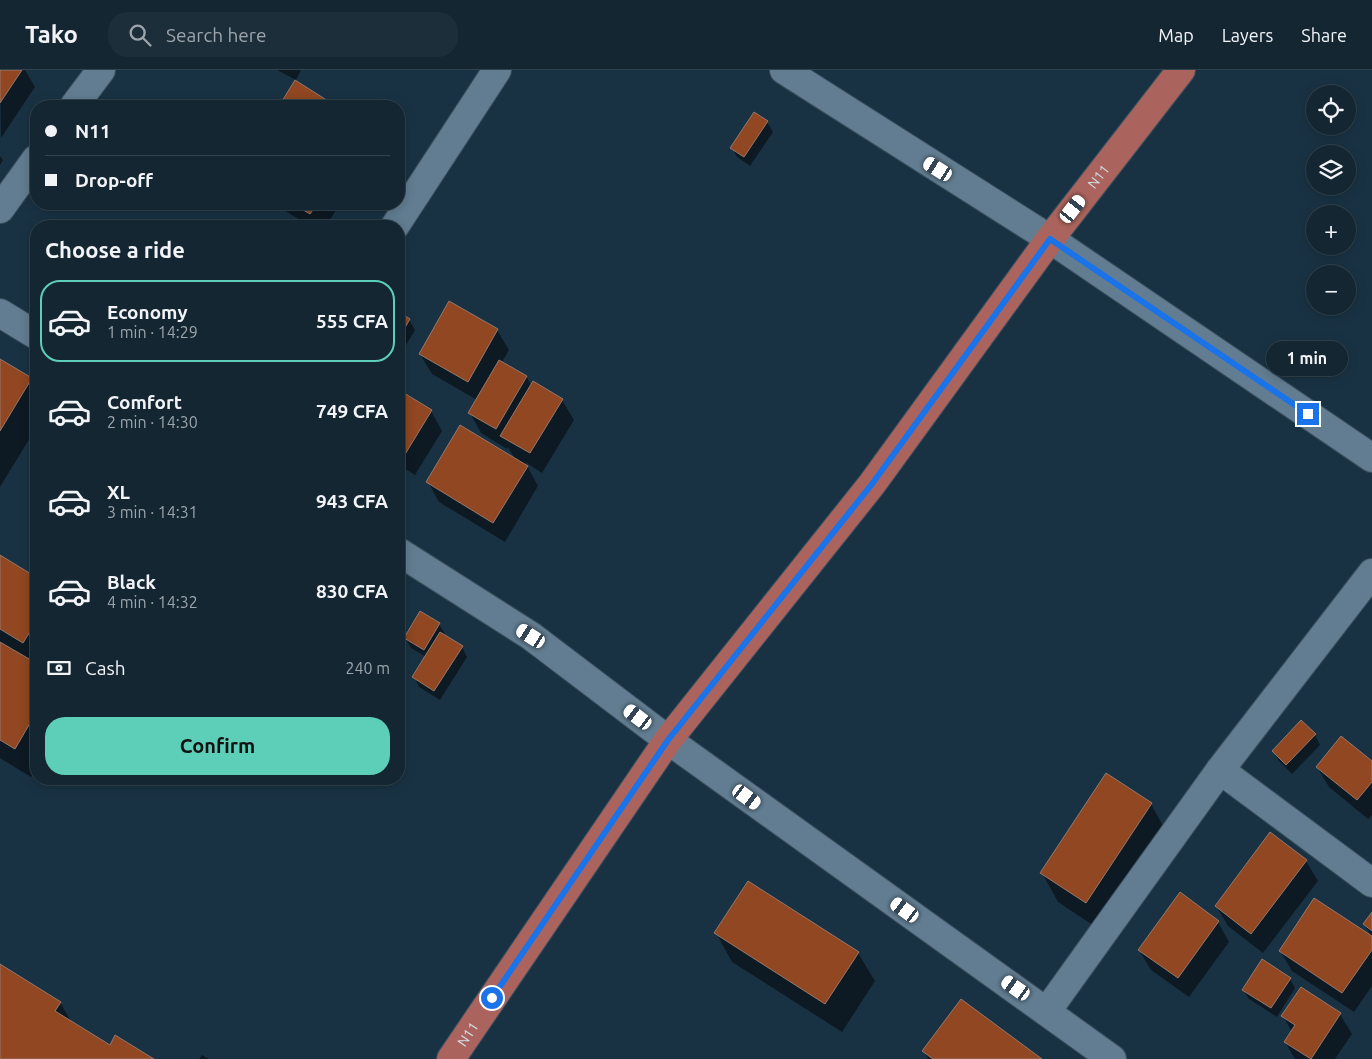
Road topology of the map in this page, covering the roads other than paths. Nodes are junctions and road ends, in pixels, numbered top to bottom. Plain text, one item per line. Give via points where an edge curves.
1 (101, 70) edge
2 (496, 70) edge
3 (784, 70) edge
4 (1181, 70) edge
5 (817, 79) edge
6 (78, 100) edge
7 (30, 167) edge
8 (0, 209) edge
9 (399, 220) edge
10 (1050, 239) junction
11 (0, 314) edge
12 (30, 331) edge
13 (1372, 458) edge
14 (405, 556) edge
15 (1372, 573) edge
16 (668, 740) junction
17 (1220, 770) junction
18 (1372, 883) edge
19 (1047, 1011) junction
20 (451, 1059) edge
21 (1112, 1059) edge

1 - 6 street
2 - 9 street
3 - 5 street
4 - 10 main road, N11
5 - 10 street
7 - 8 street
10 - 13 street
10 - 16 main road, N11 via 872,484
11 - 12 street
14 - 16 street via 531,636
15 - 17 street
16 - 19 street
16 - 20 main road, N11
17 - 18 street
17 - 19 street
19 - 21 street

